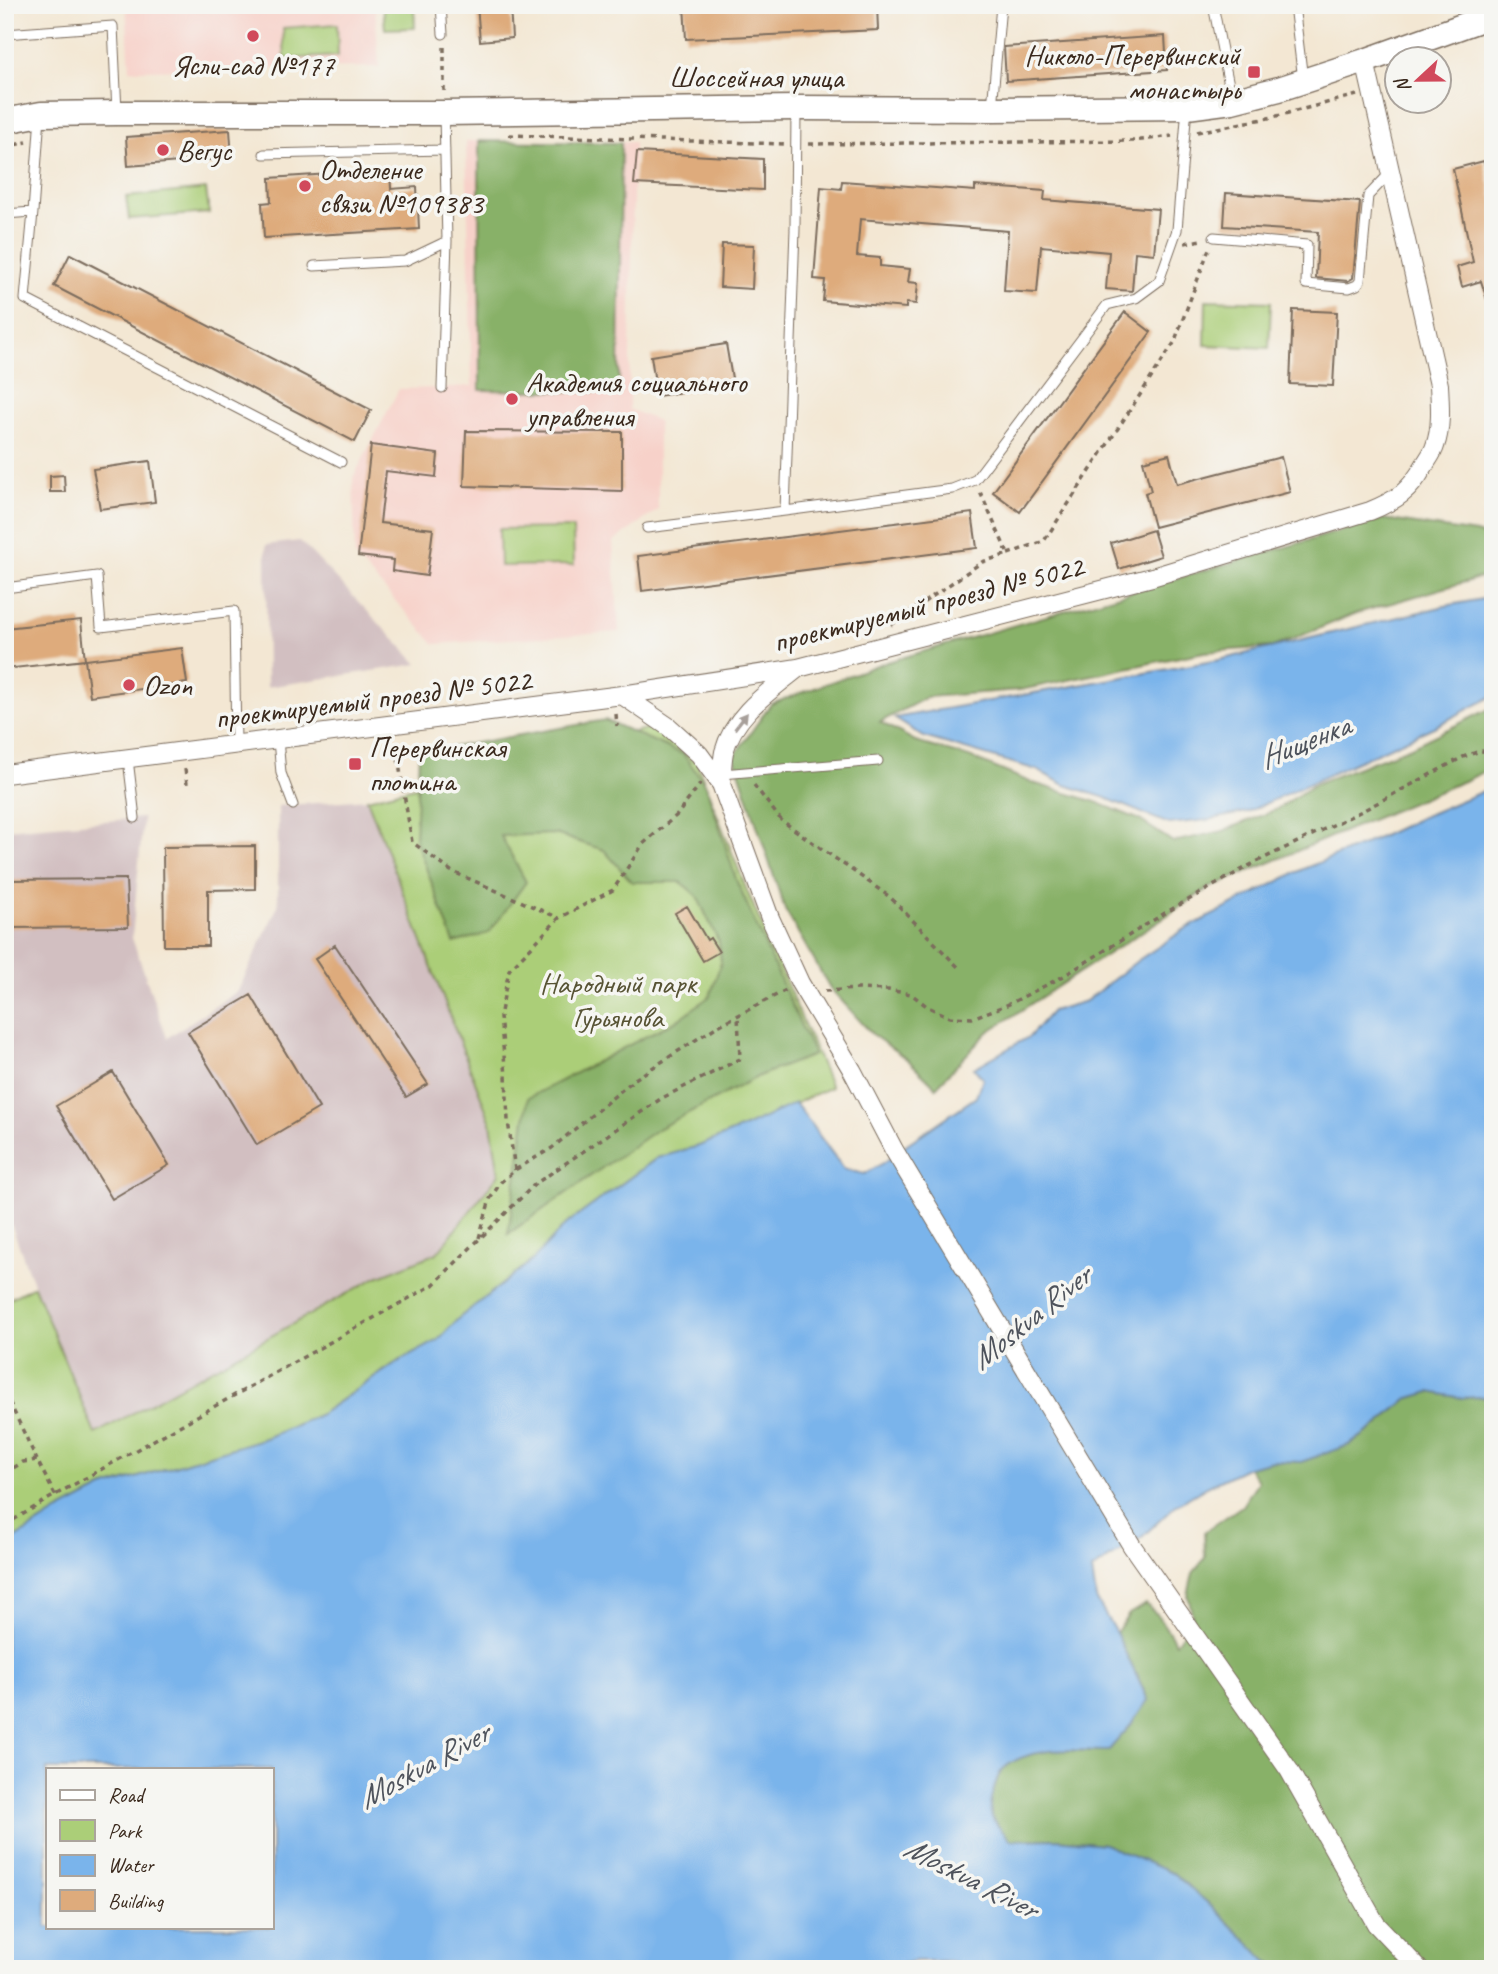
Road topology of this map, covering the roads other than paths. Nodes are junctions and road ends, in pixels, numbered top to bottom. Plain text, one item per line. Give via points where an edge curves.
1 (442, 5) edge
2 (1001, 5) edge
3 (1213, 5) edge
4 (1294, 5) edge
5 (1493, 15) edge
6 (5, 34) edge
7 (443, 34) road end
8 (1365, 61) junction
9 (1303, 81) junction
10 (1232, 101) junction
11 (796, 107) junction
12 (1187, 107) junction
13 (992, 110) junction
14 (117, 113) junction
15 (444, 113) junction
16 (41, 114) junction
17 (5, 121) edge
18 (445, 149) junction
19 (264, 153) dead end
20 (1391, 172) junction
21 (33, 212) junction
22 (5, 214) edge
23 (1213, 237) road end
24 (447, 241) junction
25 (314, 266) dead end
26 (442, 388) dead end
27 (341, 462) dead end
28 (785, 511) junction
29 (647, 528) dead end
30 (5, 587) edge
31 (799, 668) junction
32 (622, 695) junction
33 (278, 740) junction
34 (236, 745) junction
35 (128, 759) junction
36 (878, 761) dead end
37 (5, 774) edge
38 (717, 778) junction
39 (293, 805) dead end
40 (135, 818) dead end
41 (1419, 1969) edge

1 - 7 lane
2 - 13 lane
3 - 10 lane
4 - 9 lane
5 - 8 main road, Шоссейная улица
6 - 14 lane via 113,26
8 - 9 main road, Шоссейная улица
8 - 20 street, проектируемый проезд № 5022
9 - 10 main road, Шоссейная улица
10 - 12 main road, Шоссейная улица
11 - 13 main road, Шоссейная улица
11 - 15 main road, Шоссейная улица
11 - 28 lane
12 - 13 main road, Шоссейная улица
12 - 28 lane via 1177,230 1159,281 1136,298 1107,305 975,480 952,489
14 - 15 main road, Шоссейная улица
14 - 16 main road, Шоссейная улица
15 - 18 lane
16 - 17 main road, Шоссейная улица
16 - 21 lane
18 - 19 lane
18 - 24 lane
20 - 23 lane via 1368,196 1360,281 1349,288 1306,284 1307,245
20 - 31 street, проектируемый проезд № 5022 via 1439,385 1436,445 1403,494 1370,511 1152,577
21 - 22 lane
21 - 27 lane via 25,299
24 - 25 lane via 405,261
24 - 26 lane
28 - 29 lane
30 - 34 lane via 97,576 100,627 234,611
31 - 32 street, проектируемый проезд № 5022
38 -> 31 street via 734,728 752,706
32 - 33 street, проектируемый проезд № 5022
32 - 38 street via 669,727
33 - 34 street, проектируемый проезд № 5022
33 - 39 lane via 281,772
34 - 35 street, проектируемый проезд № 5022
35 - 37 street, проектируемый проезд № 5022
35 - 40 lane
36 - 38 lane
38 - 41 street via 770,918 803,988 894,1150 1132,1546 1289,1770 1376,1924

